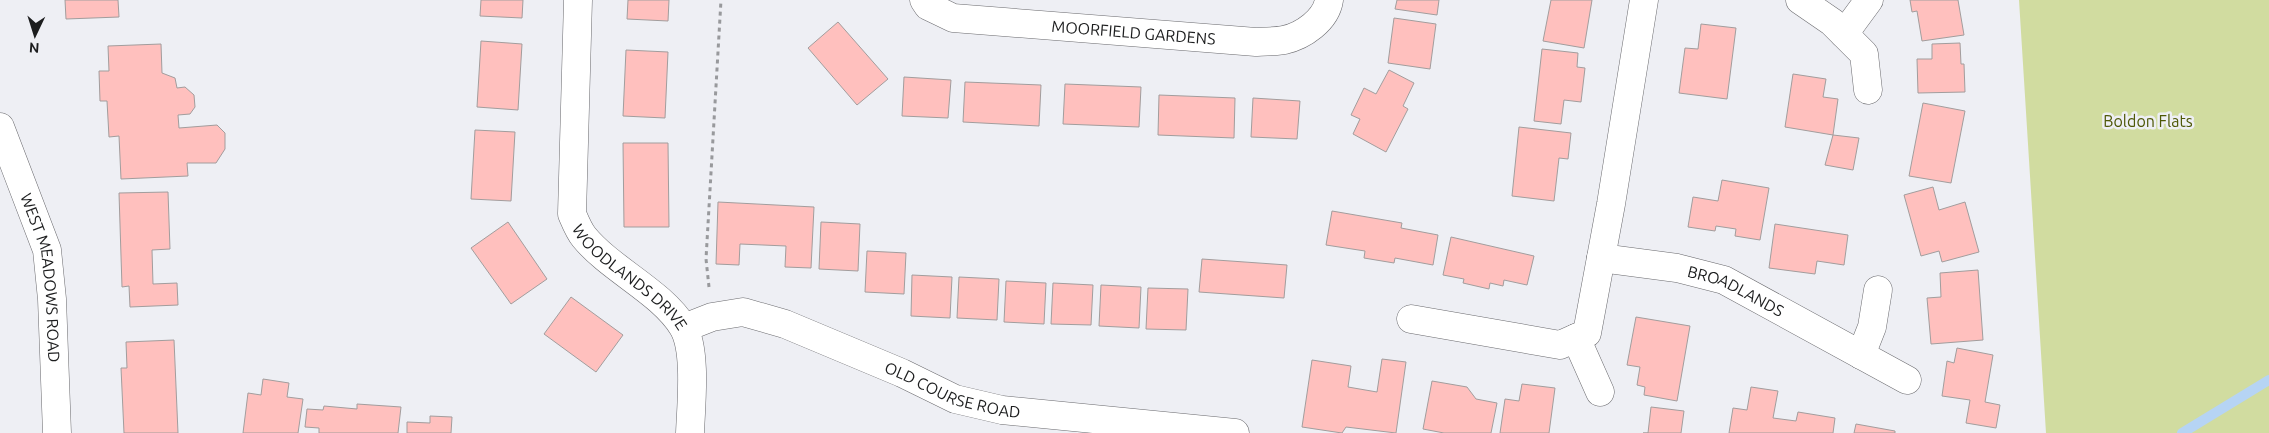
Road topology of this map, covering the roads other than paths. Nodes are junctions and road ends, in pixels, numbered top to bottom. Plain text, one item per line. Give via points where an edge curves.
1 (578, 0) edge
2 (924, 0) edge
3 (1330, 0) edge
4 (1644, 0) edge
5 (1800, 0) edge
6 (1869, 0) edge
7 (1844, 34) junction
8 (1868, 90) dead end
9 (0, 127) edge
10 (1601, 258) junction
11 (1878, 290) dead end
12 (1411, 319) dead end
13 (684, 328) junction
14 (1576, 338) junction
15 (1861, 355) junction
16 (1906, 380) dead end
17 (1600, 392) dead end
18 (57, 433) edge
19 (690, 433) edge
20 (1235, 433) edge

1 - 13 street, WOODLANDS DRIVE via 572,214 584,237 666,307
2 - 3 street, MOORFIELD GARDENS via 928,6 953,18 1256,42 1285,40 1313,27 1328,10
4 - 10 street
5 - 7 street
6 - 7 street
7 - 8 street via 1864,54
9 - 18 street, WEST MEADOWS ROAD via 47,250
10 - 14 street via 1587,334
10 - 15 street, BROADLANDS via 1678,268 1724,280
11 - 15 street via 1872,327
12 - 14 street via 1560,345
13 - 19 street, WOODLANDS DRIVE via 692,361
13 - 20 street, OLD COURSE ROAD via 712,317 743,312 785,324 955,399 1002,410
14 - 17 street
15 - 16 street, BROADLANDS

